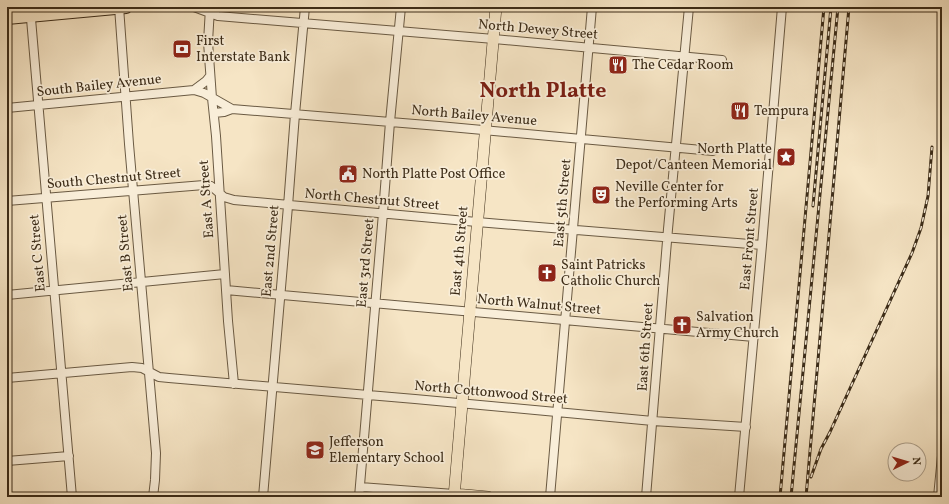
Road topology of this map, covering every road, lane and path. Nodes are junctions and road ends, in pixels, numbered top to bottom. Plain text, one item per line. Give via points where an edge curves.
1 (122, 7) edge
2 (138, 7) edge
3 (147, 7) edge
4 (194, 7) edge
5 (305, 7) edge
6 (401, 7) edge
7 (496, 7) edge
8 (592, 7) edge
9 (689, 7) edge
10 (782, 7) edge
11 (210, 10) edge
12 (30, 11) edge
13 (7, 18) edge
14 (304, 24) junction
15 (399, 31) junction
16 (494, 39) junction
17 (589, 48) junction
18 (684, 57) junction
19 (722, 60) dead end
20 (210, 76) junction
21 (194, 90) junction
22 (126, 96) junction
23 (212, 98) junction
24 (38, 105) junction
25 (7, 108) edge
26 (232, 109) junction
27 (214, 113) junction
28 (295, 114) junction
29 (390, 122) junction
30 (486, 130) junction
31 (581, 139) junction
32 (676, 147) junction
33 (713, 151) dead end
34 (133, 191) junction
35 (220, 193) junction
36 (46, 198) junction
37 (7, 201) edge
38 (288, 206) junction
39 (383, 214) junction
40 (477, 222) junction
41 (574, 230) junction
42 (667, 237) junction
43 (762, 245) junction
44 (225, 274) junction
45 (141, 282) junction
46 (226, 290) junction
47 (54, 291) junction
48 (7, 295) edge
49 (280, 296) junction
50 (375, 304) junction
51 (470, 312) junction
52 (566, 321) junction
53 (660, 329) junction
54 (754, 338) junction
55 (149, 372) junction
56 (61, 373) junction
57 (7, 378) edge
58 (234, 384) junction
59 (272, 387) junction
60 (367, 395) junction
61 (462, 404) junction
62 (558, 412) junction
63 (653, 421) junction
64 (746, 427) junction
65 (69, 456) junction
66 (942, 456) edge
67 (7, 461) edge
68 (360, 487) junction
69 (454, 496) edge
70 (72, 497) edge
71 (152, 497) edge
72 (263, 497) edge
73 (359, 497) edge
74 (488, 497) edge
75 (550, 497) edge
76 (646, 497) edge
77 (739, 497) edge
78 (938, 497) edge

1 - 12 highway
1 - 22 street, East B Street
2 - 3 street
4 - 11 street, North Dewey Street
5 - 14 street, East 2nd Street
6 - 15 street, East 3rd Street
7 - 16 main road, East 4th Street
8 - 17 street, East 5th Street
9 - 18 street, East 6th Street
10 - 43 street, East Front Street
11 - 14 street, North Dewey Street via 218,16
11 - 20 street, East A Street
12 - 13 highway
12 - 24 street, East C Street
14 - 15 street, North Dewey Street
14 - 28 street, East 2nd Street
15 - 16 street, North Dewey Street
15 - 29 street, East 3rd Street
16 - 17 street, North Dewey Street
16 - 30 main road, East 4th Street
17 - 18 street, North Dewey Street
17 - 31 street, East 5th Street
18 - 19 street, North Dewey Street
18 - 32 street, East 6th Street
20 - 21 street
20 - 23 street, East A Street
21 - 22 street, South Bailey Avenue
21 - 23 street, South Bailey Avenue
22 - 24 street, South Bailey Avenue
22 - 34 street, East B Street
23 - 26 street, North Bailey Avenue
23 - 27 street, East A Street
24 - 25 street, South Bailey Avenue
24 - 36 street, East C Street
26 - 27 street, North Bailey Avenue
26 - 28 street, North Bailey Avenue
27 - 35 street, East A Street
28 - 29 street, North Bailey Avenue
28 - 38 street, East 2nd Street
29 - 30 street, North Bailey Avenue
29 - 39 street, East 3rd Street
30 - 31 street, North Bailey Avenue
30 - 40 main road, East 4th Street
31 - 32 street, North Bailey Avenue
31 - 41 street, East 5th Street
32 - 33 street, North Bailey Avenue
32 - 42 street, East 6th Street
34 - 35 street, South Chestnut Street via 204,185 211,186
34 - 36 street, South Chestnut Street
34 - 45 street, East B Street
35 - 38 street, North Chestnut Street via 234,200
35 - 44 street, East A Street
36 - 37 street, South Chestnut Street
36 - 47 street, East C Street
38 - 39 street, North Chestnut Street
38 - 49 street, East 2nd Street
39 - 40 street, North Chestnut Street
39 - 50 street, East 3rd Street
40 - 41 street, North Chestnut Street
40 - 51 main road, East 4th Street
41 - 42 street, North Chestnut Street
41 - 52 street, East 5th Street
42 - 43 street, North Chestnut Street
42 - 53 street, East 6th Street
43 - 54 street, East Front Street
44 - 45 street
44 - 46 street, East A Street
45 - 47 street
45 - 55 street, East B Street
46 - 49 street, North Walnut Street
46 - 58 street, East A Street
47 - 48 street
47 - 56 street, East C Street
49 - 50 street, North Walnut Street
49 - 59 street, East 2nd Street
50 - 51 street, North Walnut Street
50 - 60 street, East 3rd Street
51 - 52 street, North Walnut Street
51 - 61 main road, East 4th Street
52 - 53 street, North Walnut Street
52 - 62 street, East 5th Street
53 - 54 street, North Walnut Street
53 - 63 street, East 6th Street
54 - 64 street, East Front Street
55 - 56 street, North Cottonwood Street via 132,367
55 - 58 street, North Cottonwood Street via 159,377
55 - 71 street, East B Street via 156,453
56 - 57 street, North Cottonwood Street
56 - 65 street, East C Street
58 - 59 street, North Cottonwood Street
59 - 60 street, North Cottonwood Street
59 - 72 street, East 2nd Street
60 - 61 street, North Cottonwood Street
60 - 68 street, East 3rd Street
61 - 62 street, North Cottonwood Street
61 - 69 main road, East 4th Street
62 - 63 street, North Cottonwood Street
62 - 75 street, East 5th Street
63 - 64 street, North Cottonwood Street
63 - 76 street, East 6th Street
64 - 77 street, East Front Street
65 - 67 street
65 - 70 street, East C Street
66 - 78 street
68 - 69 street
68 - 73 street, East 3rd Street
69 - 74 main road

